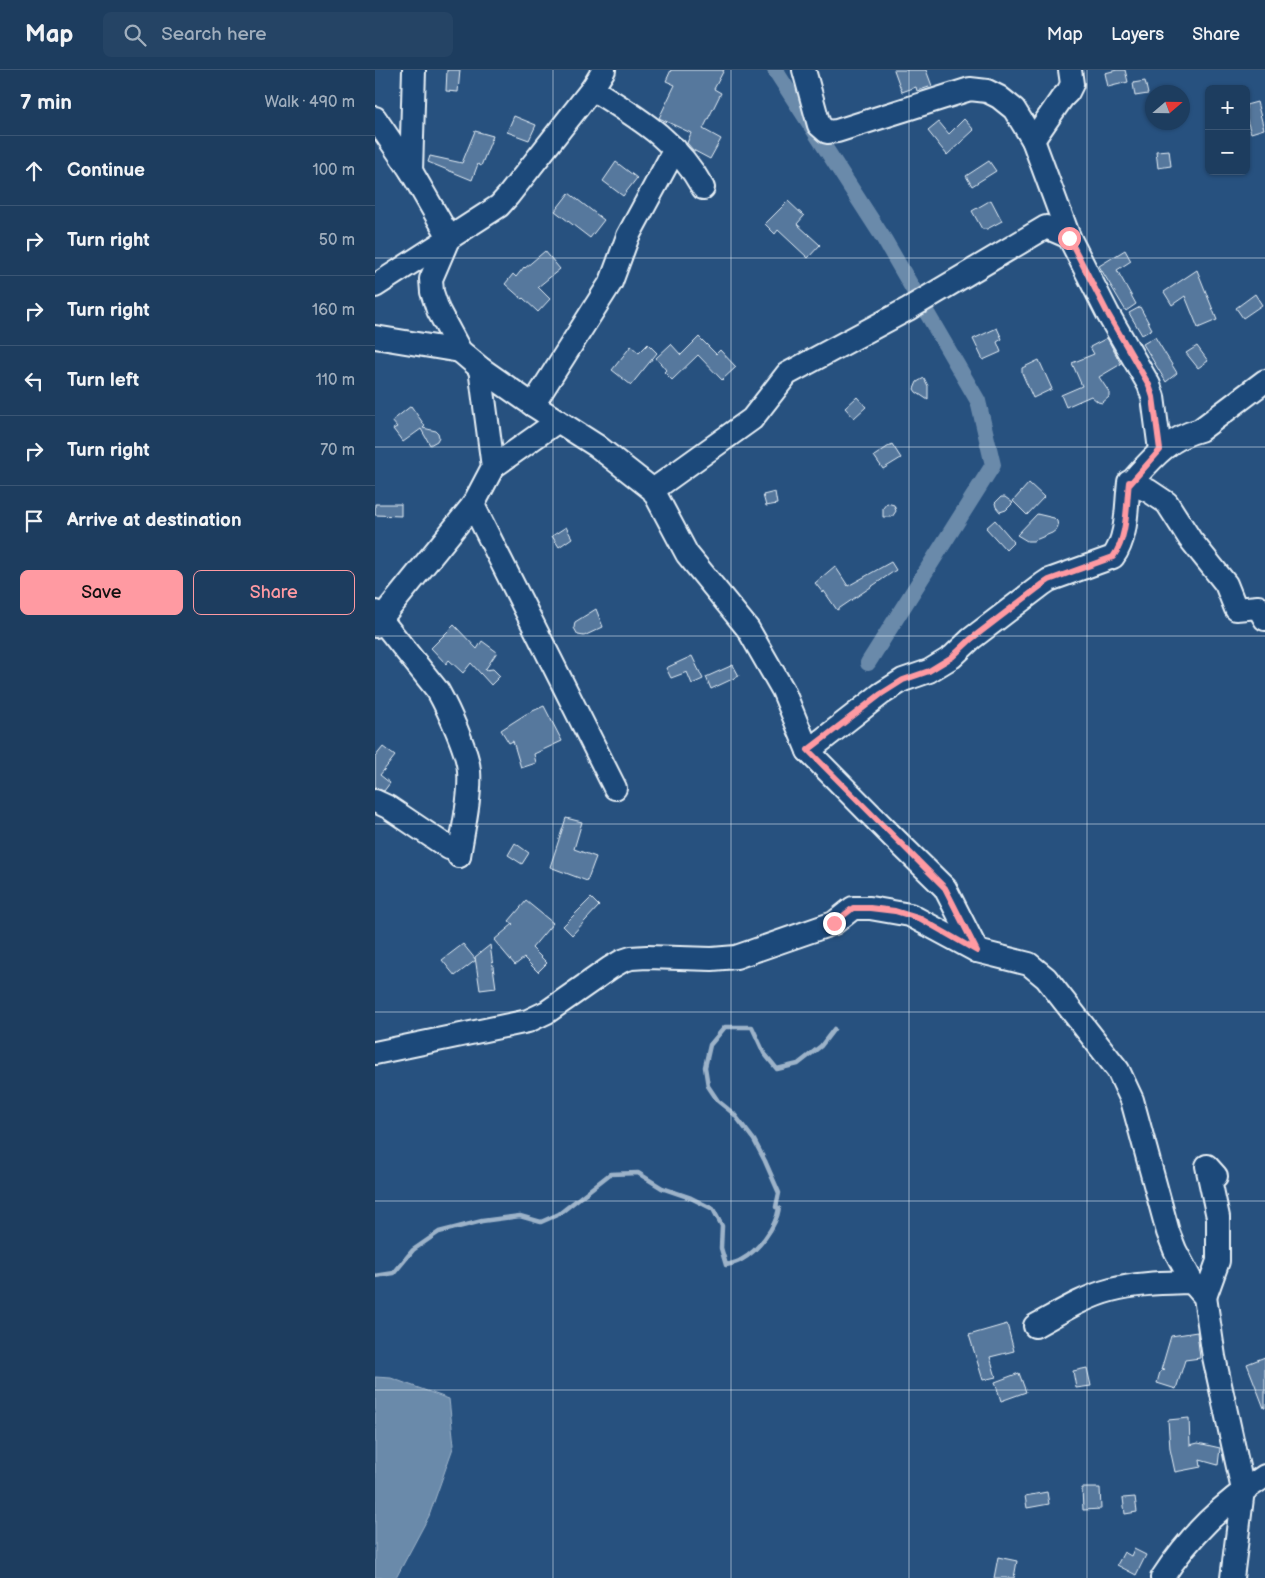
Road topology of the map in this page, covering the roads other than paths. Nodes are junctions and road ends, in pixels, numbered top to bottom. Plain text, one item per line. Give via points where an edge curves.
1 (414, 70) edge
2 (604, 70) edge
3 (804, 70) edge
4 (1070, 70) edge
5 (592, 89) junction
6 (375, 118) edge
7 (1033, 140) junction
8 (675, 149) junction
9 (411, 170) junction
10 (703, 188) dead end
11 (449, 237) junction
12 (1069, 238) junction
13 (375, 286) edge
14 (375, 337) edge
15 (461, 351) junction
16 (480, 368) junction
17 (1265, 381) edge
18 (533, 406) junction
19 (558, 421) junction
20 (1160, 450) junction
21 (493, 467) junction
22 (1130, 484) junction
23 (653, 490) junction
24 (473, 505) junction
25 (377, 619) edge
26 (1265, 619) edge
27 (808, 750) junction
28 (615, 788) dead end
29 (375, 801) edge
30 (977, 951) junction
31 (375, 1053) edge
32 (1216, 1176) dead end
33 (1198, 1290) junction
34 (1035, 1326) dead end
35 (1265, 1476) edge
36 (1243, 1490) junction
37 (1162, 1578) edge
38 (1232, 1578) edge

1 - 9 street
2 - 5 street
3 - 7 street via 819,125 827,132 970,89 987,91 1007,103
4 - 7 street via 1072,84 1068,92
5 - 8 street via 651,127
5 - 11 street via 499,206
6 - 9 street
7 - 12 street
8 - 10 street
8 - 18 street via 628,236 611,282
9 - 11 street
11 - 13 street
11 - 15 street via 431,279 432,292 438,310
12 - 20 street via 1149,385
12 - 23 street via 1046,227 909,309 787,374 752,419
14 - 15 street
15 - 16 street
16 - 18 street
16 - 21 street
17 - 20 street via 1200,430 1190,432
18 - 19 street
19 - 21 street
19 - 23 street via 609,454
20 - 22 street
21 - 24 street
22 - 26 street via 1167,503 1190,539 1226,584 1236,609 1258,607
22 - 27 street via 1122,539 1113,557 1049,580 985,627 952,657 881,694
23 - 27 street via 687,554 748,629 783,690
24 - 25 street
24 - 28 street
25 - 29 street via 439,691 468,759 469,786 459,856 459,847 449,848
27 - 30 street via 945,888
30 - 31 street via 910,915 853,908 834,923 736,956 712,959 631,958 609,968 547,1012 528,1021
30 - 33 street via 1035,968 1118,1070 1132,1100 1168,1232
32 - 33 street via 1207,1166 1218,1217 1219,1261
33 - 34 street via 1147,1284 1111,1290 1090,1297
33 - 36 street
35 - 36 street
36 - 37 street via 1203,1524
36 - 38 street

